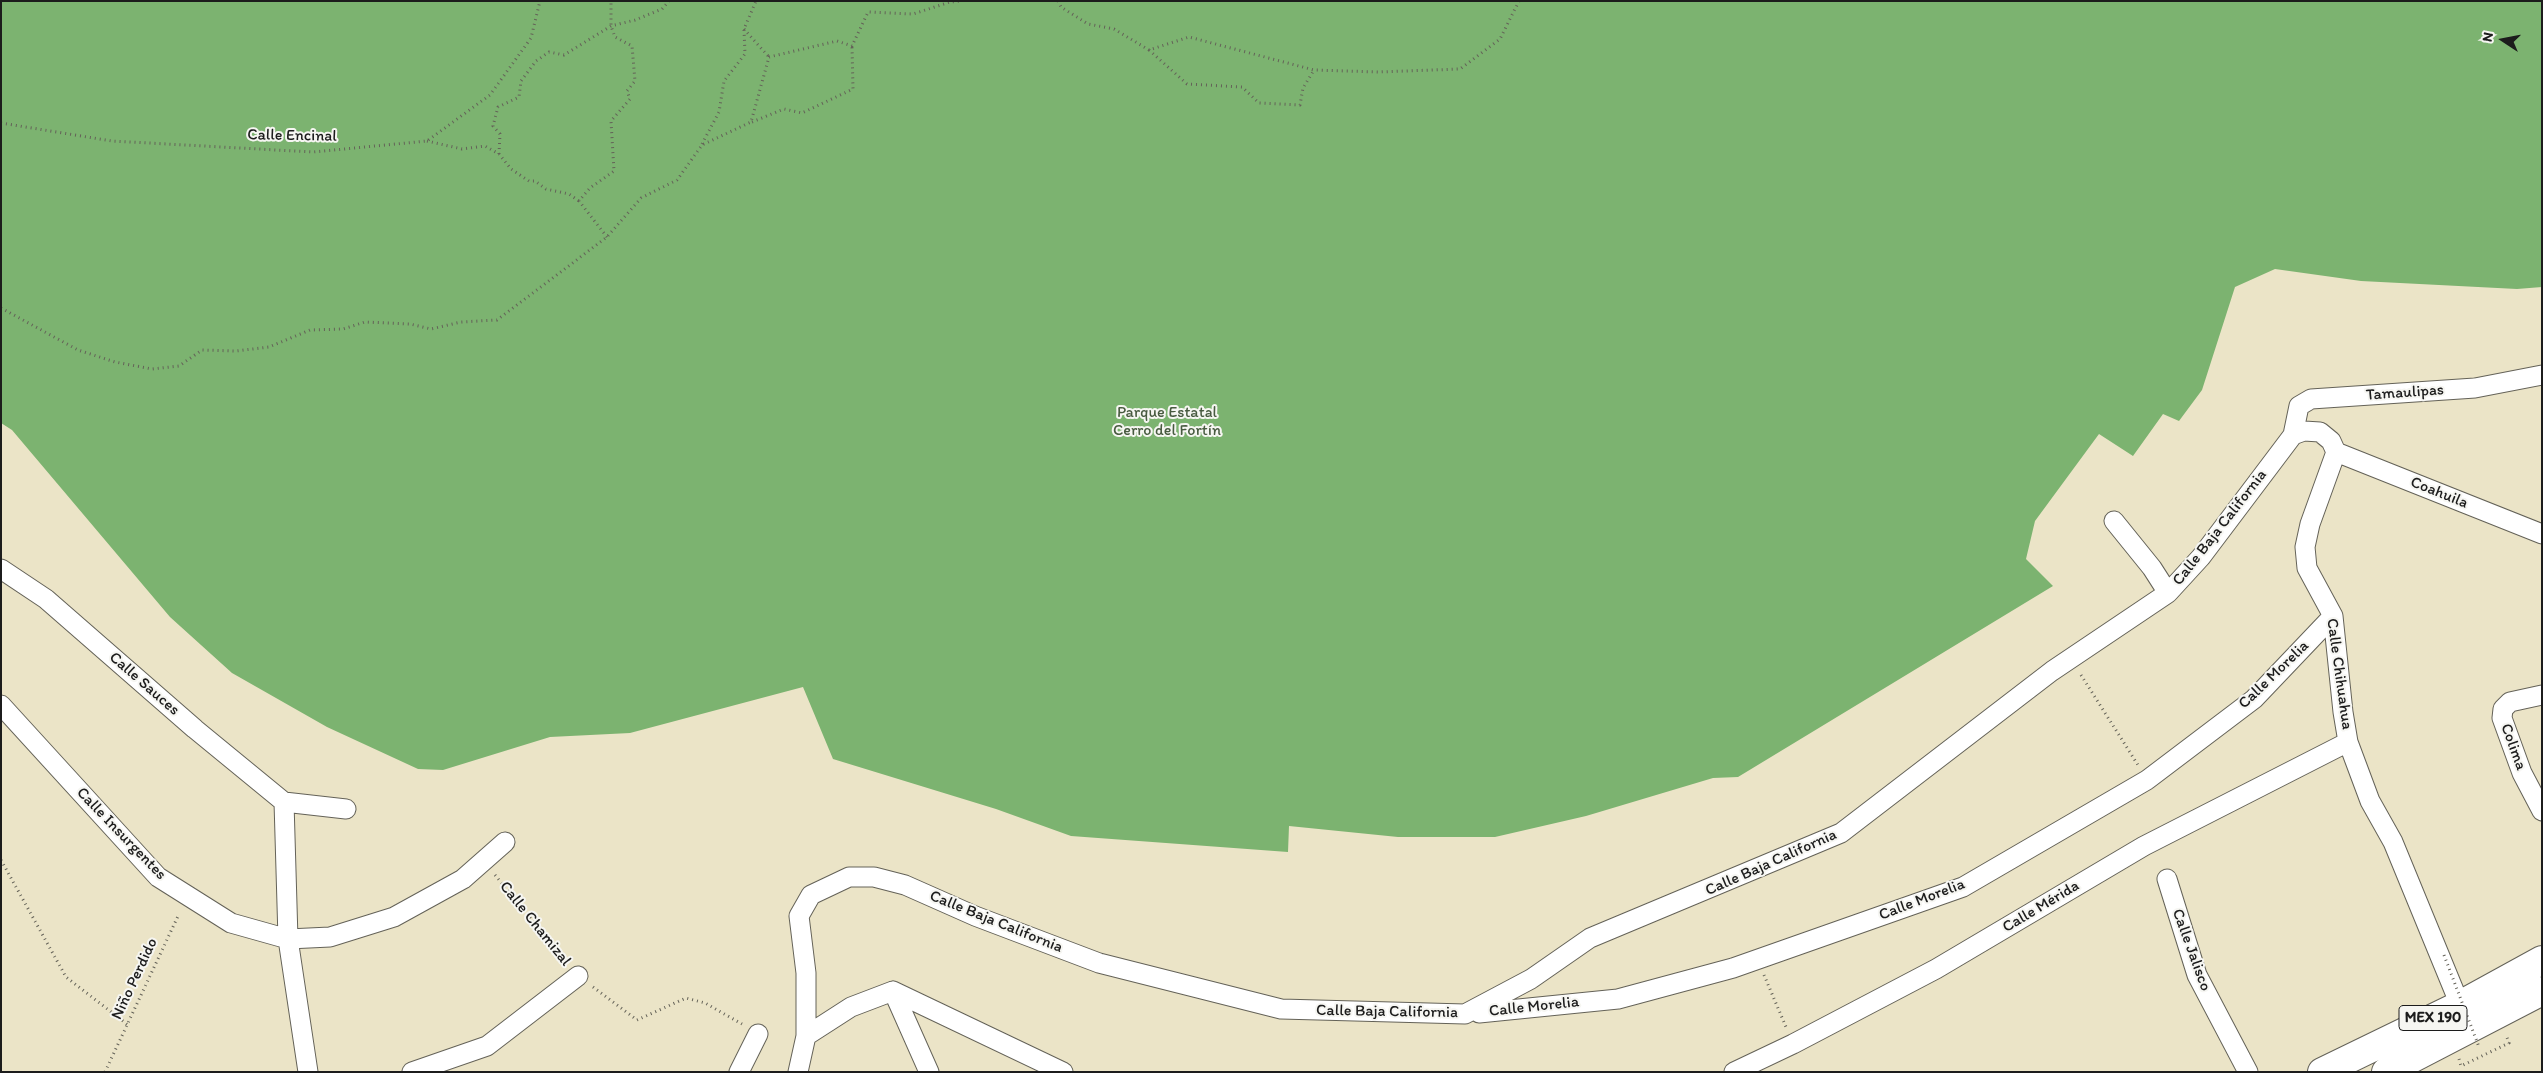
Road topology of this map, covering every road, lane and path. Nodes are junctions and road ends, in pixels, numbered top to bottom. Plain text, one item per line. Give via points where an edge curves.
1 (540, 1) edge
2 (611, 1) edge
3 (669, 1) edge
4 (756, 1) edge
5 (962, 1) edge
6 (1058, 1) edge
7 (1519, 1) edge
8 (949, 2) edge
9 (611, 26) junction
10 (744, 29) junction
11 (852, 46) junction
12 (1149, 50) junction
13 (769, 56) junction
14 (1314, 70) junction
15 (751, 122) junction
16 (1, 123) edge
17 (427, 141) junction
18 (702, 145) junction
19 (499, 154) junction
20 (579, 201) junction
21 (607, 237) junction
22 (1, 308) edge
23 (2542, 375) edge
24 (2293, 435) junction
25 (2336, 452) junction
26 (2114, 521) dead end
27 (2542, 534) edge
28 (1, 569) edge
29 (2168, 593) junction
30 (2333, 616) junction
31 (2071, 660) junction
32 (2542, 695) edge
33 (1, 705) edge
34 (2348, 742) junction
35 (2148, 780) junction
36 (284, 802) junction
37 (346, 809) dead end
38 (2542, 811) edge
39 (505, 842) dead end
40 (1, 860) edge
41 (484, 861) junction
42 (2166, 879) dead end
43 (188, 896) junction
44 (288, 939) junction
45 (2444, 954) dead end
46 (1758, 960) junction
47 (2542, 960) edge
48 (578, 976) junction
49 (893, 991) junction
50 (2542, 991) edge
51 (2460, 1005) junction
52 (1465, 1014) junction
53 (128, 1025) junction
54 (758, 1034) joint
55 (806, 1036) junction
56 (2497, 1038) dead end
57 (2488, 1042) dead end
58 (1793, 1044) junction
59 (2419, 1063) edge
60 (2461, 1066) dead end
61 (105, 1072) edge
62 (308, 1072) edge
63 (412, 1072) edge
64 (738, 1072) edge
65 (798, 1072) edge
66 (929, 1072) edge
67 (1063, 1072) edge
68 (1734, 1072) edge
69 (2248, 1072) edge
70 (2322, 1072) edge
71 (2386, 1072) edge

1 - 17 path via 531,38 490,95
2 - 9 path
3 - 9 path via 662,9
4 - 10 path
5 - 8 path
6 - 12 path via 1061,7 1088,24 1114,29
7 - 14 path via 1500,39 1460,69
8 - 11 path via 913,14 868,12
9 - 19 path via 564,55 549,52 536,61 521,81 519,97 498,107 493,126 500,134
9 - 20 path via 615,37 632,46 635,81 627,91 630,99 611,121 614,171 590,188
10 - 13 path
10 - 18 path via 745,54 724,81 719,112
11 - 13 path via 837,41
11 - 15 path via 854,89 802,113 784,108
12 - 14 path via 1189,37
12 - 14 path via 1188,84 1242,88 1259,102 1300,105 1303,88
13 - 15 path
15 - 18 path
16 - 17 path, Calle Encinal via 112,141 313,152
17 - 19 path via 462,149 485,146
18 - 21 path via 677,180 641,198
19 - 20 path via 511,169 529,181 569,194
20 - 21 path
21 - 22 path via 497,320 461,322 431,329 410,324 365,322 343,329 310,330 269,347 236,351 202,350 179,366 152,369 78,350
23 - 24 street, Tamaulipas via 2475,388 2311,399 2299,406
24 - 25 street via 2304,431 2320,432 2331,441
24 - 29 street, Calle Baja California via 2201,557
25 - 27 street, Coahuila
25 - 30 street, Calle Chihuahua via 2305,547 2308,568
26 - 29 street
28 - 36 street, Calle Sauces via 46,599
29 - 31 street, Calle Baja California
30 - 34 street, Calle Chihuahua
30 - 35 street, Calle Morelia via 2254,699
31 - 35 path
31 - 52 street, Calle Baja California via 2052,671 1841,833 1590,938 1531,979
32 - 38 street, Colima via 2510,702 2503,710 2502,718 2522,773
33 - 43 street, Calle Insurgentes via 158,877
34 - 51 street, Calle Chihuahua via 2370,801 2393,842
34 - 58 street, Calle Mérida via 2144,846 1936,969
35 - 46 street, Calle Morelia via 1963,886
36 - 37 street
36 - 44 street
39 - 41 street, Calle Insurgentes
40 - 53 path via 66,977
41 - 44 street, Calle Insurgentes via 463,879 394,917 330,937
41 - 48 path, Calle Chamizal
42 - 69 street, Calle Jalisco via 2197,975
43 - 44 street, Calle Insurgentes via 231,923
43 - 53 path, Niño Perdido
44 - 62 street
45 - 57 path, bridge via 2479,1046
46 - 52 street, Calle Morelia via 1618,998
46 - 58 path
47 - 51 main road, MEX 190
48 - 54 path via 637,1020 686,998 705,1003
48 - 63 street, Calle Chamizal via 487,1046
49 - 55 street via 851,1007
49 - 66 street
49 - 67 street
50 - 59 main road, MEX 190
51 - 70 main road, MEX 190
52 - 55 street, Calle Baja California via 1281,1009 1099,963 976,916 905,884 874,876 849,877 811,894 799,916 806,973
53 - 61 path, Niño Perdido
54 - 64 street
55 - 65 street, Calle Baja California
56 - 60 path via 2506,1034 2509,1043
58 - 68 street, Calle Mérida
59 - 71 main road, MEX 190

